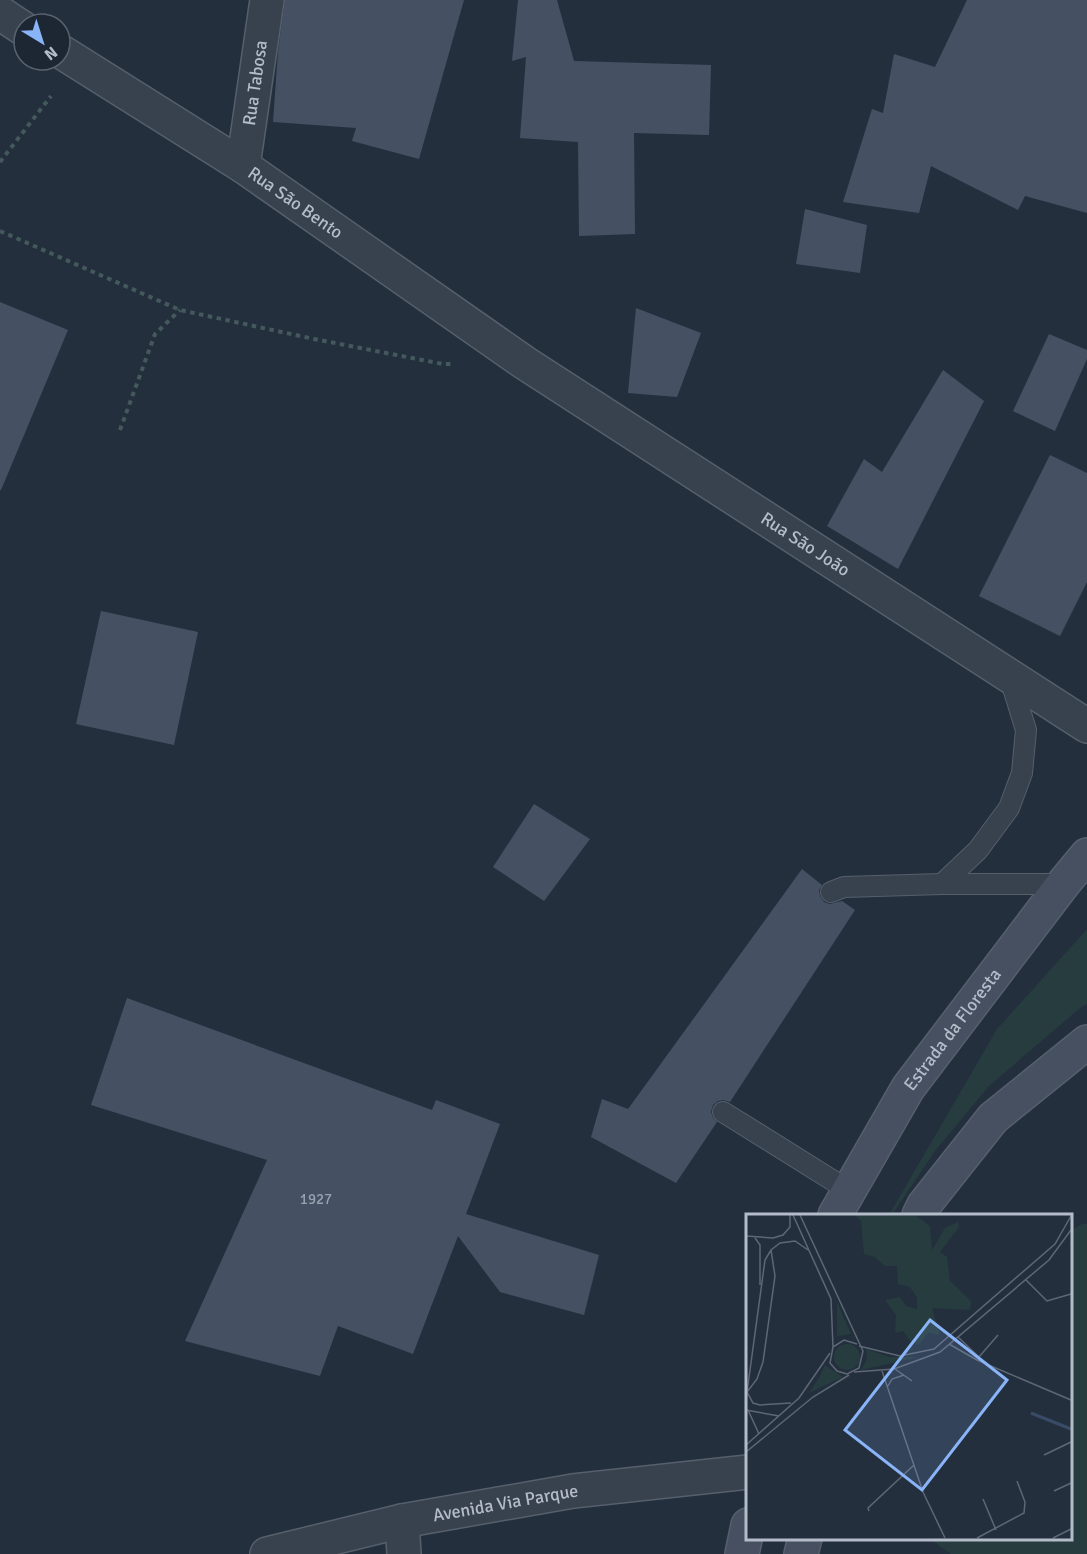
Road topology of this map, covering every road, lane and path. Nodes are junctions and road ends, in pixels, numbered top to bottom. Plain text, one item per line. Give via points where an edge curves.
1 (267, 0) edge
2 (72, 59) edge
3 (59, 72) edge
4 (0, 162) edge
5 (243, 166) junction
6 (0, 231) edge
7 (180, 310) junction
8 (525, 363) joint
9 (454, 364) dead end
10 (120, 430) dead end
11 (1009, 675) junction
12 (1087, 726) edge
13 (1087, 855) edge
14 (942, 884) junction
15 (1063, 884) junction
16 (831, 892) dead end
17 (1087, 1042) edge
18 (723, 1112) dead end
19 (842, 1202) edge
20 (920, 1214) edge
21 (746, 1472) edge
22 (402, 1521) junction
23 (746, 1535) edge
24 (806, 1539) edge
25 (267, 1554) edge
26 (404, 1554) edge
27 (742, 1554) edge
28 (801, 1554) edge

1 - 5 street, Rua Tabosa
2 - 5 street, Rua São Bento
3 - 4 path
5 - 8 street, Rua São Bento
6 - 7 path
7 - 9 path via 337,344
7 - 10 path via 155,334
8 - 11 street, Rua São João
11 - 12 street, Rua São João
11 - 14 lane via 1026,730 1022,773 1008,808 978,850
13 - 15 main road, Estrada da Floresta
14 - 15 lane
14 - 16 lane via 844,887
15 - 19 main road, Estrada da Floresta via 908,1088
17 - 20 main road via 993,1118
18 - 19 lane
21 - 22 street, Avenida Via Parque via 573,1491
22 - 25 street, Avenida Via Parque
22 - 26 street
23 - 27 main road
24 - 28 main road

